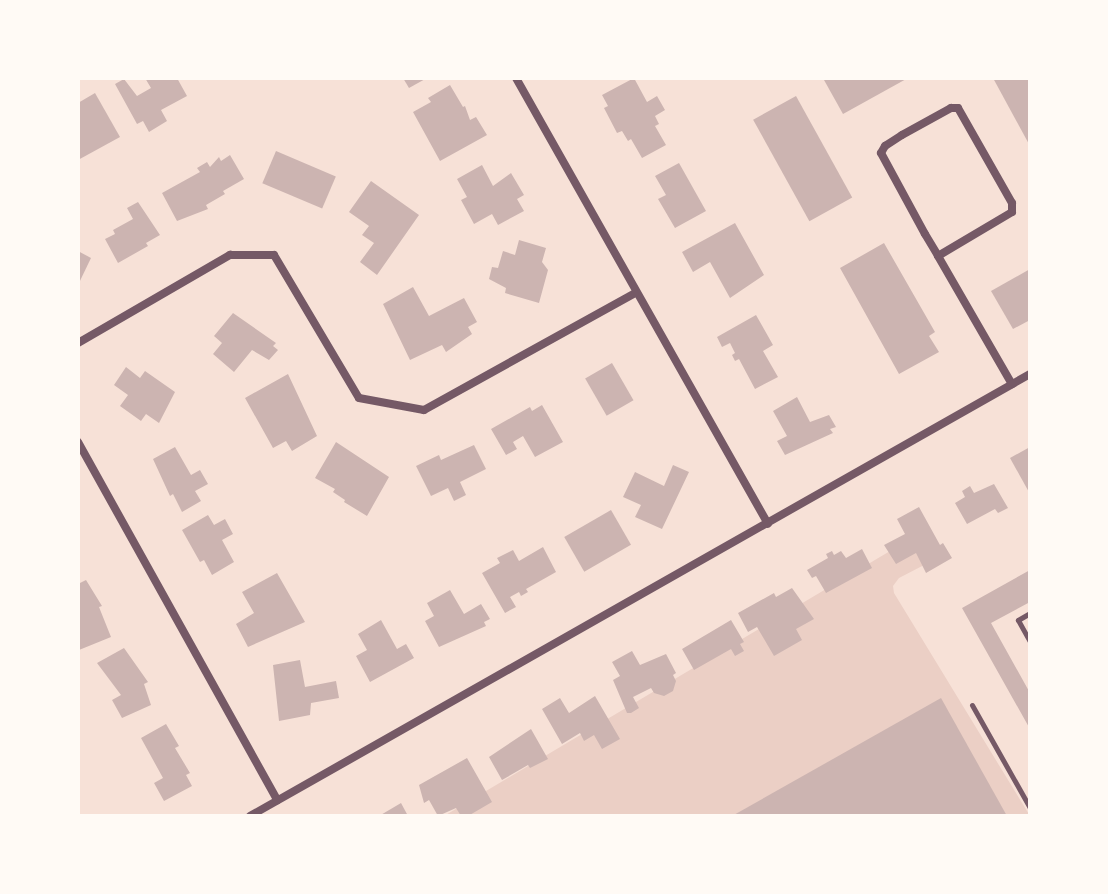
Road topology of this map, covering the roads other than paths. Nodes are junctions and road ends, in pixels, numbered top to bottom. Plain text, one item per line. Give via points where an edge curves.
1 (516, 78) edge
2 (938, 256) junction
3 (635, 293) junction
4 (78, 343) edge
5 (1030, 374) edge
6 (1012, 384) junction
7 (78, 442) edge
8 (768, 524) junction
9 (1030, 613) edge
10 (1030, 642) edge
11 (972, 705) dead end
12 (277, 800) junction
13 (1030, 808) edge
14 (250, 816) edge

1 - 3 street
2 - 2 street via 881,153 902,135 958,108 1012,203 1012,212
2 - 6 street
3 - 4 street via 424,410 359,398 274,255 230,255
3 - 8 street
5 - 6 street
6 - 8 street
7 - 12 street
8 - 12 street
9 - 10 lane via 1018,620
11 - 13 lane
12 - 14 street

